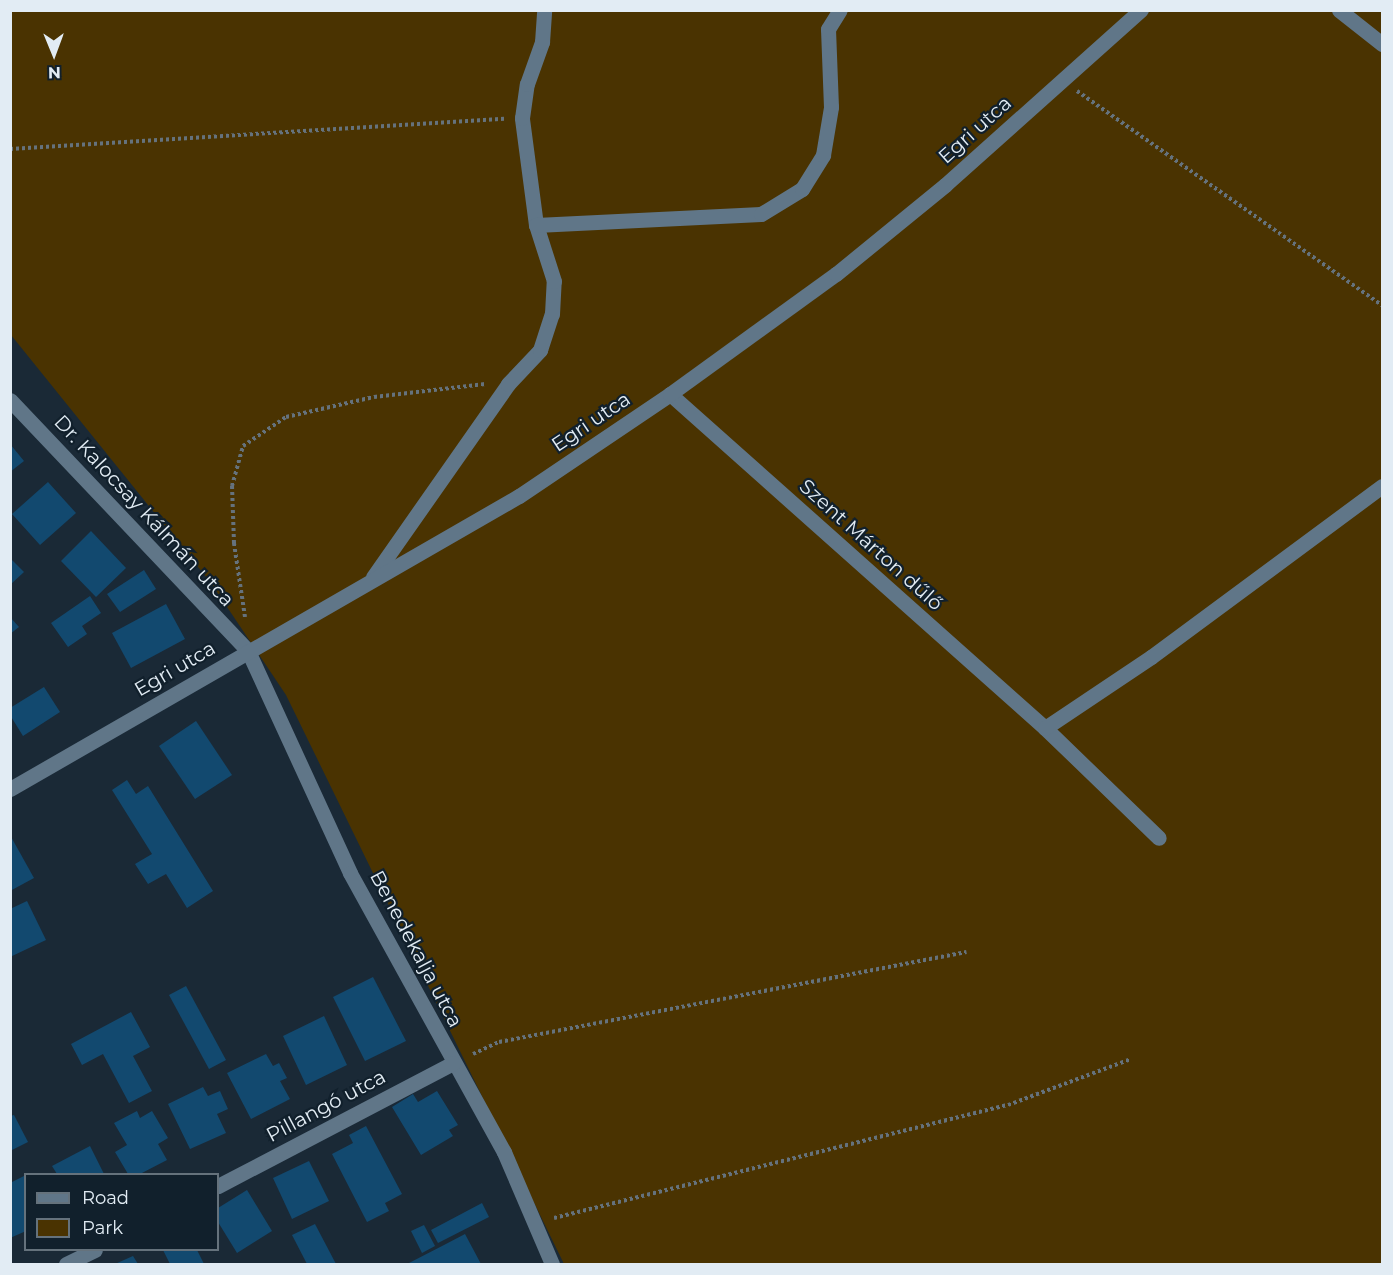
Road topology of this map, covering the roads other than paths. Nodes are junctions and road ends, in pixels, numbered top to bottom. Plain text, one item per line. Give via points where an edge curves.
1 (544, 10) edge
2 (840, 10) edge
3 (1141, 10) edge
4 (1340, 10) edge
5 (1383, 44) edge
6 (536, 225) junction
7 (670, 394) junction
8 (10, 399) edge
9 (1383, 486) edge
10 (370, 582) junction
11 (248, 651) junction
12 (1045, 728) junction
13 (10, 789) edge
14 (1159, 838) dead end
15 (453, 1063) junction
16 (219, 1185) edge
17 (93, 1251) edge
18 (66, 1264) edge
19 (552, 1264) edge

1 - 6 street via 542,42 527,84 522,118
2 - 6 street via 828,29 831,108 823,155 802,189 761,214
3 - 7 street, Egri utca via 945,185 836,274
4 - 5 street
6 - 10 street via 554,281 552,314 540,350 508,384
7 - 10 street, Egri utca via 519,496
7 - 12 street, Szent Márton dűlő
8 - 11 street, Dr. Kalocsay Kálmán utca
9 - 12 street via 1150,657
10 - 11 street, Egri utca
11 - 13 street, Egri utca
11 - 15 street, Benedekalja utca via 351,873
12 - 14 street, Szent Márton dűlő
15 - 16 street, Pillangó utca
15 - 19 street, Benedekalja utca via 504,1152
17 - 18 street

